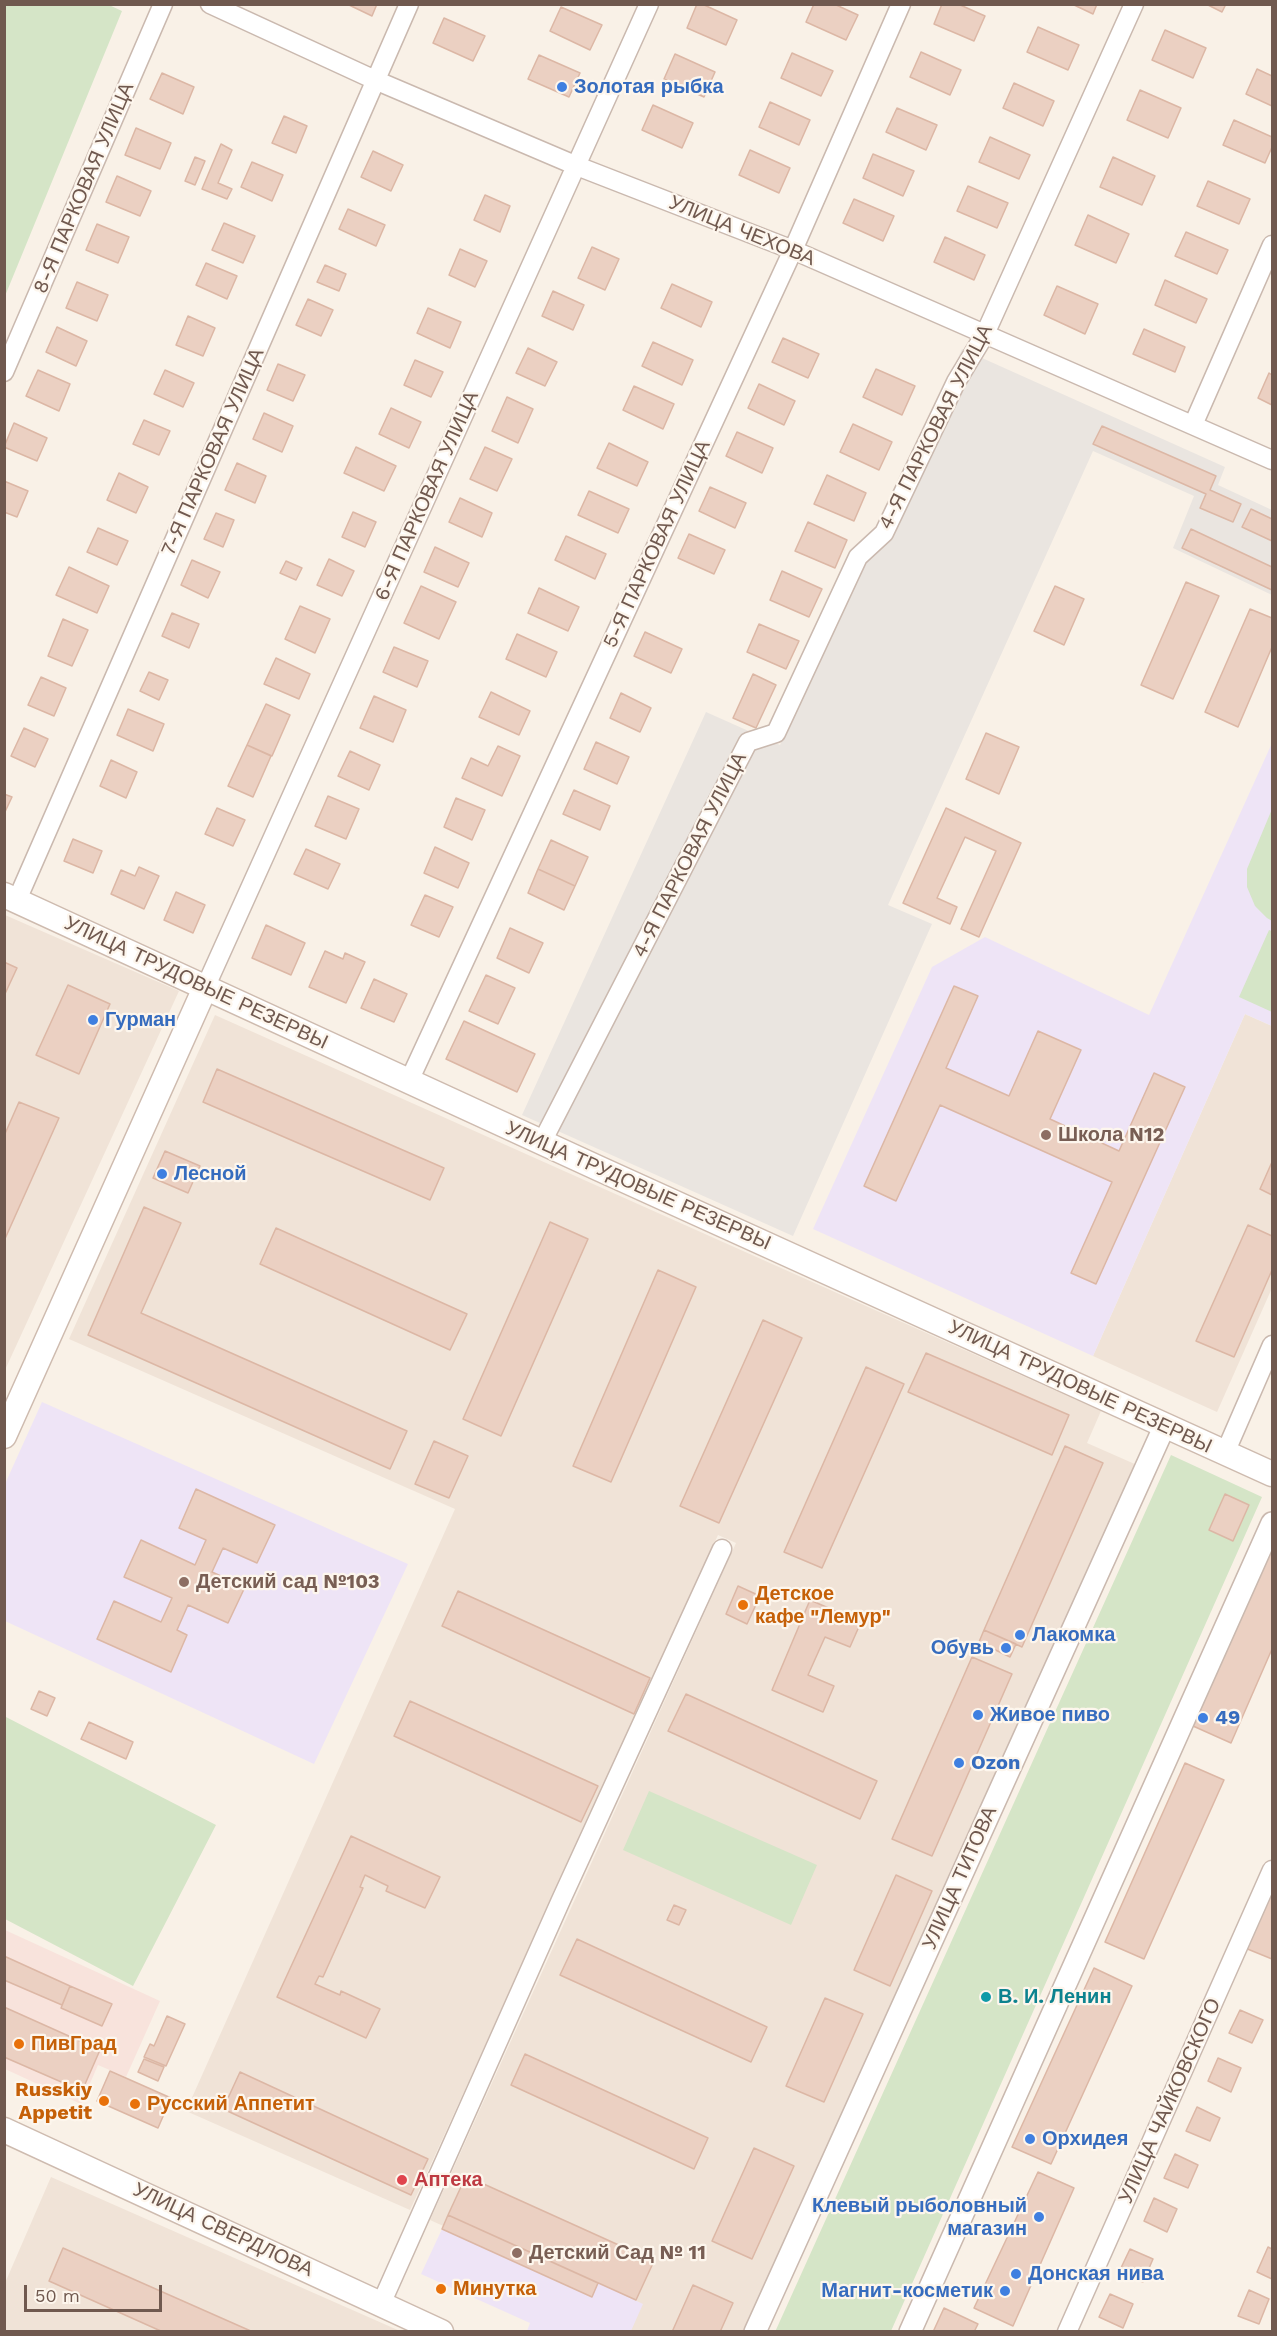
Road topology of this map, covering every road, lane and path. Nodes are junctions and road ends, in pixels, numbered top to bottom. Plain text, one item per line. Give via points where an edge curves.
1 (163, 4) edge
2 (210, 4) edge
3 (409, 4) edge
4 (649, 4) edge
5 (901, 4) edge
6 (1134, 4) edge
7 (375, 80) junction
8 (577, 166) junction
9 (1272, 245) edge
10 (793, 250) junction
11 (985, 334) junction
12 (4, 372) edge
13 (1193, 425) junction
14 (1272, 460) edge
15 (11, 898) edge
16 (205, 988) junction
17 (409, 1081) junction
18 (542, 1142) junction
19 (1272, 1346) edge
20 (1165, 1425) junction
21 (4, 1436) edge
22 (1225, 1453) junction
23 (1272, 1474) edge
24 (1272, 1522) edge
25 (722, 1549) dead end
26 (1272, 1870) edge
27 (4, 2130) edge
28 (381, 2304) junction
29 (441, 2331) edge
30 (755, 2331) edge
31 (910, 2331) edge
32 (1067, 2331) edge

1 - 12 street, 8-Я ПАРКОВАЯ УЛИЦА
2 - 7 street, УЛИЦА ЧЕХОВА
3 - 7 street, 7-Я ПАРКОВАЯ УЛИЦА
4 - 8 street, 6-Я ПАРКОВАЯ УЛИЦА
5 - 10 street, 5-Я ПАРКОВАЯ УЛИЦА
6 - 11 street, 4-Я ПАРКОВАЯ УЛИЦА
7 - 8 street, УЛИЦА ЧЕХОВА
7 - 15 street, 7-Я ПАРКОВАЯ УЛИЦА
8 - 10 street, УЛИЦА ЧЕХОВА
8 - 16 street, 6-Я ПАРКОВАЯ УЛИЦА
9 - 13 street
10 - 11 street, УЛИЦА ЧЕХОВА
10 - 17 street, 5-Я ПАРКОВАЯ УЛИЦА
11 - 13 street, УЛИЦА ЧЕХОВА
11 - 18 street, 4-Я ПАРКОВАЯ УЛИЦА via 956,381 884,533 858,557 776,733 748,742
13 - 14 street, УЛИЦА ЧЕХОВА
15 - 16 main road, УЛИЦА ТРУДОВЫЕ РЕЗЕРВЫ
16 - 17 main road, УЛИЦА ТРУДОВЫЕ РЕЗЕРВЫ
16 - 21 main road
17 - 18 main road, УЛИЦА ТРУДОВЫЕ РЕЗЕРВЫ
18 - 20 main road, УЛИЦА ТРУДОВЫЕ РЕЗЕРВЫ
19 - 22 street
20 - 22 main road, УЛИЦА ТРУДОВЫЕ РЕЗЕРВЫ
20 - 30 street, УЛИЦА ТИТОВА
22 - 23 main road, УЛИЦА ТРУДОВЫЕ РЕЗЕРВЫ
24 - 31 street
25 - 28 street
26 - 32 street, УЛИЦА ЧАЙКОВСКОГО
27 - 28 main road, УЛИЦА СВЕРДЛОВА
28 - 29 main road, УЛИЦА СВЕРДЛОВА

